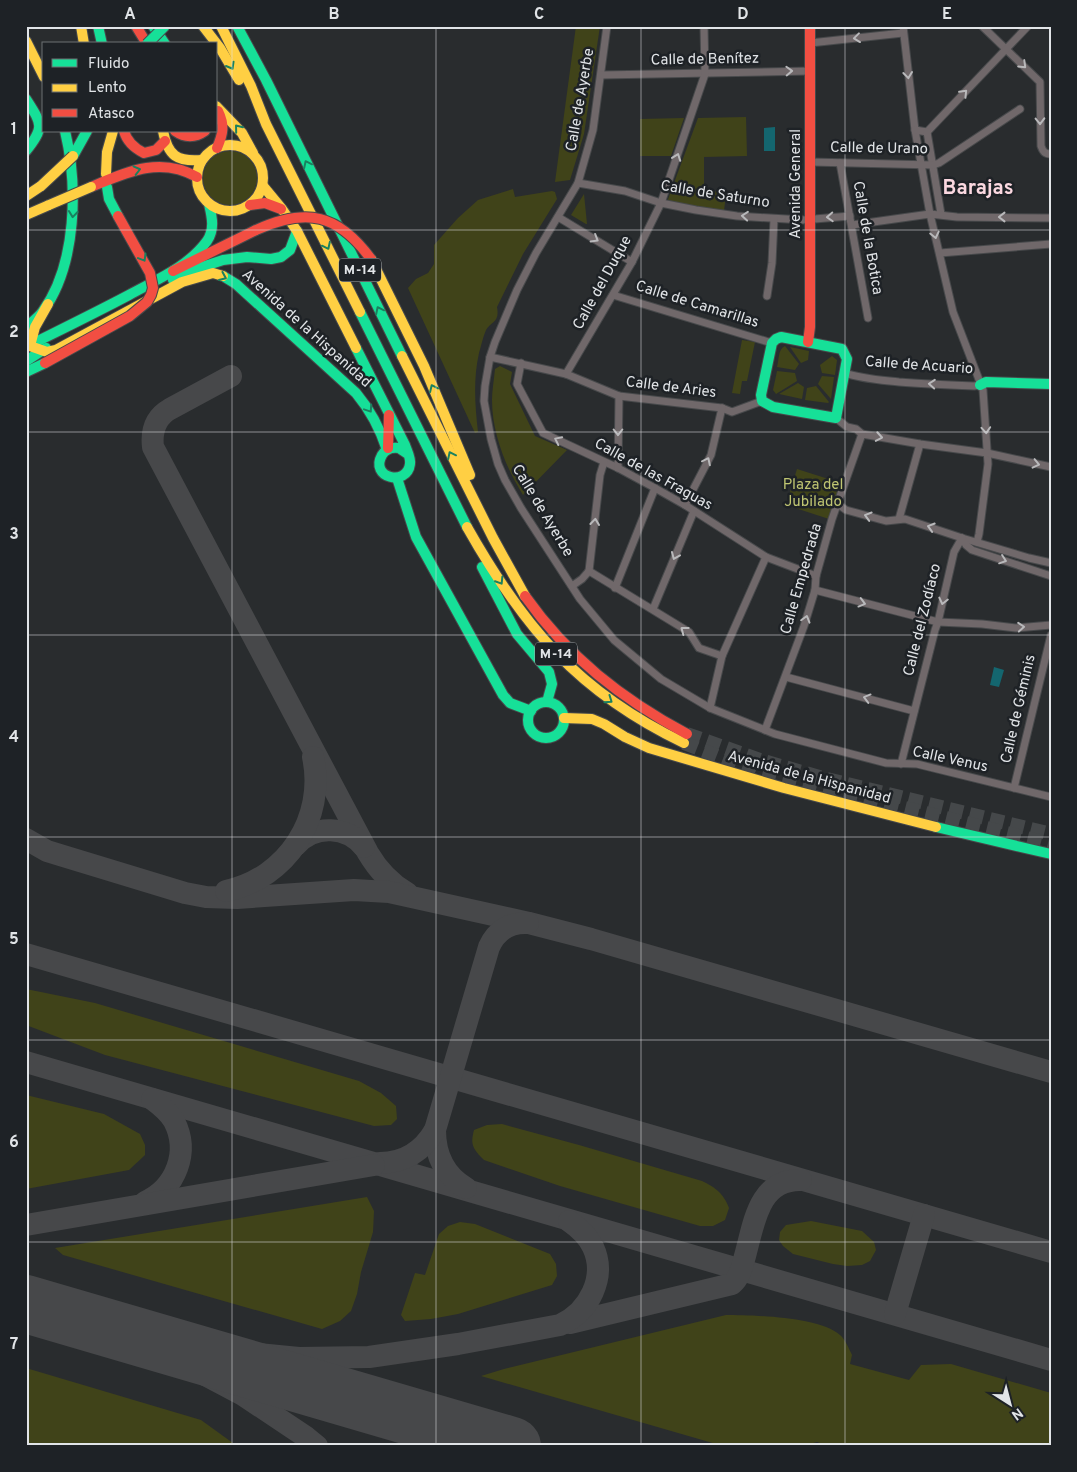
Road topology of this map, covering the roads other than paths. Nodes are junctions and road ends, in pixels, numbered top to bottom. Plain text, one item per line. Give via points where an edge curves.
1 (81, 26) edge
2 (98, 26) edge
3 (136, 26) edge
4 (153, 26) edge
5 (164, 26) edge
6 (203, 26) edge
7 (222, 26) edge
8 (237, 26) edge
9 (607, 26) edge
10 (704, 26) edge
11 (810, 26) edge
12 (982, 26) edge
13 (1028, 26) edge
14 (903, 30) edge
15 (26, 41) edge
16 (84, 42) edge
17 (102, 42) edge
18 (146, 42) edge
19 (149, 42) edge
20 (164, 42) edge
21 (215, 42) edge
22 (810, 43) junction
23 (218, 45) edge
24 (1006, 49) junction
25 (811, 71) junction
26 (42, 73) edge
27 (705, 74) junction
28 (601, 75) junction
29 (26, 99) edge
30 (218, 109) edge
31 (1020, 109) dead end
32 (218, 111) edge
33 (266, 124) junction
34 (915, 130) junction
35 (65, 132) edge
36 (86, 132) edge
37 (113, 132) edge
38 (124, 132) edge
39 (176, 132) edge
40 (203, 132) edge
41 (927, 132) junction
42 (164, 136) edge
43 (217, 148) junction
44 (26, 151) edge
45 (253, 154) junction
46 (1051, 154) edge
47 (202, 160) junction
48 (811, 162) junction
49 (840, 163) junction
50 (920, 164) junction
51 (933, 165) junction
52 (106, 174) dead end
53 (196, 177) junction
54 (578, 183) junction
55 (263, 186) junction
56 (107, 187) dead end
57 (26, 196) edge
58 (661, 203) junction
59 (209, 204) junction
60 (250, 205) junction
61 (282, 209) junction
62 (930, 214) junction
63 (941, 214) junction
64 (26, 215) edge
65 (850, 216) junction
66 (558, 217) junction
67 (774, 218) junction
68 (1051, 218) edge
69 (810, 219) junction
70 (852, 225) junction
71 (297, 231) junction
72 (1051, 244) edge
73 (940, 253) junction
74 (632, 262) junction
75 (173, 271) junction
76 (613, 294) junction
77 (767, 296) dead end
78 (48, 304) junction
79 (868, 318) dead end
80 (30, 325) edge
81 (808, 342) junction
82 (772, 343) junction
83 (28, 347) edge
84 (42, 350) junction
85 (490, 357) junction
86 (26, 361) edge
87 (521, 363) junction
88 (26, 372) edge
89 (844, 373) junction
90 (566, 374) junction
91 (1051, 384) edge
92 (980, 385) junction
93 (619, 396) junction
94 (762, 401) junction
95 (722, 408) junction
96 (389, 412) junction
97 (836, 418) junction
98 (862, 434) junction
99 (920, 444) junction
100 (388, 449) junction
101 (987, 453) junction
102 (408, 454) junction
103 (604, 462) junction
104 (1051, 467) edge
105 (618, 468) junction
106 (398, 478) junction
107 (655, 488) junction
108 (838, 504) junction
109 (685, 505) junction
110 (694, 511) junction
111 (480, 515) junction
112 (899, 519) junction
113 (466, 525) junction
114 (962, 538) junction
115 (977, 542) junction
116 (766, 556) junction
117 (1051, 563) edge
118 (589, 571) junction
119 (816, 576) junction
120 (1051, 576) edge
121 (572, 586) junction
122 (615, 588) junction
123 (814, 590) junction
124 (653, 608) junction
125 (938, 622) junction
126 (1051, 625) edge
127 (1051, 636) edge
128 (722, 656) junction
129 (786, 677) junction
130 (547, 702) junction
131 (710, 708) junction
132 (531, 711) junction
133 (914, 711) junction
134 (564, 718) junction
135 (765, 730) junction
136 (901, 764) junction
137 (1014, 788) junction
138 (1051, 797) edge
139 (1051, 854) edge

1 - 16 main road
2 - 17 main road
3 - 18 main road
4 - 20 main road
5 - 19 main road, bridge
6 -> 21 main road
7 - 33 main road, M-14
111 -> 8 main road, M-14
9 - 28 street, Calle de Ayerbe
10 - 27 street
11 - 22 main road, Avenida General
12 - 24 street
13 - 24 street
14 -> 22 street
14 -> 34 street
15 - 26 main road
22 - 25 main road, Avenida General
23 -> 33 main road
41 -> 24 street
24 -> 46 street via 1040,82 1041,146 1042,151
27 -> 25 street, Calle de Benítez
25 - 48 main road, Avenida General
27 - 28 street, Calle de Benítez
58 -> 27 street, Calle del Duque
28 - 54 street, Calle de Ayerbe via 593,130
29 - 44 main road via 40,120 40,128
45 -> 30 main road via 247,140
31 - 51 street, Calle de Urano
32 - 43 main road via 224,130
33 -> 113 main road, M-14
34 - 41 street
34 - 50 street
35 -> 78 main road via 74,182 74,212 61,276
36 - 57 main road, bridge via 72,156
37 - 52 main road via 107,150
38 - 42 main road via 132,146 144,153 156,150
39 - 40 main road via 192,138
41 - 51 street
42 - 47 main road via 169,150 178,158 190,162
43 - 45 main road via 236,145
43 - 47 main road
45 - 55 main road via 262,169
47 - 53 main road
48 - 49 street, Calle de Urano
48 - 69 main road, Avenida General
49 - 50 street, Calle de Urano
49 - 65 street, Calle de la Botica
50 - 51 street, Calle de Urano
50 - 62 street
51 - 63 street
53 - 59 main road via 202,197
64 -> 53 main road, bridge via 119,175 158,166 182,168
54 - 58 street, Calle de Saturno via 625,191
54 - 66 street, Calle de Ayerbe
55 - 60 main road
55 - 61 main road, Avenida de la Hispanidad
56 -> 88 main road, bridge via 111,205 152,273 154,284 150,297 130,316
67 -> 58 street, Calle de Saturno via 737,216
58 - 74 street, Calle del Duque
59 - 60 main road via 230,212
59 - 75 main road via 213,225 208,240
60 - 61 main road via 265,202
61 - 71 main road, Avenida de la Hispanidad
62 - 63 street
62 - 70 street
62 -> 73 street
68 -> 63 street
65 -> 69 street, Calle de Saturno
65 - 70 street, Calle de la Botica
66 -> 74 street
66 - 85 street, Calle de Ayerbe via 517,290
67 - 69 street, Calle de Saturno
67 - 77 street
69 - 81 main road, Avenida General
70 - 79 street, Calle de la Botica
71 - 84 main road via 291,250 280,258 248,257 195,269
71 - 96 main road, Avenida de la Hispanidad
72 - 73 street
73 - 92 street via 953,312
74 - 76 street, Calle del Duque
75 - 83 main road
111 -> 75 main road, bridge via 476,490 446,417 371,260 351,235 331,222 317,218 280,220 240,236
76 - 82 street, Calle de Camarillas
76 - 90 street, Calle del Duque
78 - 80 main road
78 - 83 main road
81 - 82 main road via 781,337
81 - 89 main road via 842,349 847,359
82 - 94 main road
83 - 84 main road
84 - 86 main road
84 -> 100 main road, Avenida de la Hispanidad via 56,350 182,282 214,273 222,275 356,393 370,409
85 - 87 street, Calle de Aries
85 - 121 street, Calle de Ayerbe via 484,401 498,464 521,508
87 - 90 street, Calle de Aries
103 -> 87 street, Calle de las Fraguas via 543,433 517,384
92 -> 89 street, Calle de Acuario via 890,381
89 - 97 main road
90 - 93 street, Calle de Aries
91 - 92 main road, Calle de Acuario via 986,382
92 -> 101 street
93 - 95 street, Calle de Aries
93 -> 105 street
94 - 95 street, Calle de Aries via 732,412
94 - 97 main road via 773,407
109 -> 95 street via 710,455
96 - 100 main road, Avenida de la Hispanidad
96 - 102 main road, Avenida de la Hispanidad
97 - 98 street via 847,428
98 -> 99 street
98 - 108 street, Calle Empedrada
99 - 101 street
99 - 112 street
100 - 102 main road via 399,448
100 - 106 main road via 380,459 381,470
101 -> 104 street
101 - 115 street
102 - 106 main road via 410,466
103 - 105 street, Calle de las Fraguas
118 -> 103 street
105 - 107 street, Calle de las Fraguas
106 - 132 main road via 410,525 503,695 510,703
107 - 109 street, Calle de las Fraguas
107 - 122 street
112 -> 108 street via 886,521 846,510
108 - 119 street, Calle Empedrada
109 - 110 street, Calle de las Fraguas
110 - 116 street, Calle de las Fraguas
110 -> 124 street
113 -> 111 main road, M-14 via 514,603 562,661 632,716 661,733 686,739 609,686 572,653 533,606
114 -> 112 street
113 - 130 main road via 473,548 514,628 549,672 552,684
114 - 115 street
114 -> 120 street via 972,550
114 -> 125 street, Calle del Zodíaco via 954,552
115 - 117 street
116 - 119 street, Calle de las Fraguas
116 - 128 street
118 - 121 street
118 - 122 street
119 - 123 street, Calle Empedrada
121 - 131 street, Calle de Ayerbe via 614,640 661,679
122 - 124 street
123 -> 125 street
129 -> 123 street, Calle Empedrada
128 -> 124 street via 699,648 689,632
125 -> 126 street via 1016,628
125 - 133 street, Calle del Zodíaco
127 - 137 street, Calle de Géminis
128 - 131 street
133 -> 129 street
129 - 135 street, Calle Empedrada
130 - 132 main road
130 - 134 main road via 558,707
131 - 135 street, Calle de Ayerbe
132 - 134 main road via 530,727 542,738 560,732
133 - 136 street, Calle del Zodíaco
134 - 139 main road, Avenida de la Hispanidad via 592,719 649,748 784,788
135 - 136 street, Calle de Ayerbe via 886,763
136 - 137 street, Calle Venus via 917,764
137 - 138 street, Calle Venus

